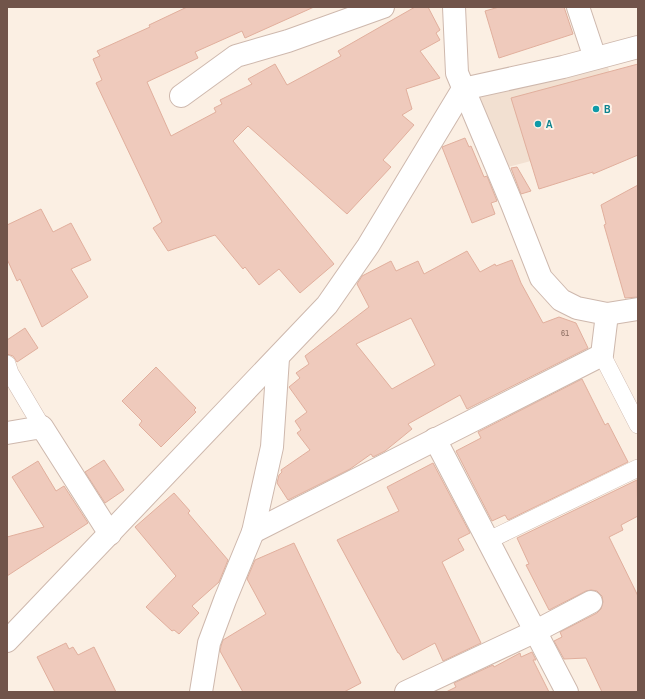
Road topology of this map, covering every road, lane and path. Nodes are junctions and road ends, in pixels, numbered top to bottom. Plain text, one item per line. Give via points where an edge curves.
1 (383, 7) edge
2 (454, 7) edge
3 (578, 7) edge
4 (638, 47) edge
5 (594, 58) junction
6 (463, 89) junction
7 (181, 96) dead end
8 (638, 309) edge
9 (607, 314) junction
10 (602, 355) junction
11 (278, 358) junction
12 (7, 364) edge
13 (638, 425) edge
14 (42, 427) junction
15 (7, 433) edge
16 (435, 439) junction
17 (638, 468) edge
18 (253, 532) junction
19 (110, 534) junction
20 (487, 541) junction
21 (591, 602) dead end
22 (536, 631) junction
23 (7, 641) edge
24 (201, 692) edge
25 (406, 692) edge
26 (567, 692) edge

1 - 7 street via 288,41 236,56
2 - 6 street via 457,73
3 - 5 street
4 - 5 street
5 - 6 street
6 - 9 street via 541,278 560,300 577,308
6 - 11 street via 368,246 327,306
8 - 9 street
9 - 10 street
10 - 13 lane
10 - 16 street
11 - 18 street via 272,447
11 - 19 street
12 - 14 lane
14 - 15 street
14 - 19 street
16 - 18 street
16 - 20 street
17 - 20 lane
18 - 24 street via 209,643
19 - 23 street
20 - 22 street
21 - 22 street
22 - 25 street
22 - 26 street

